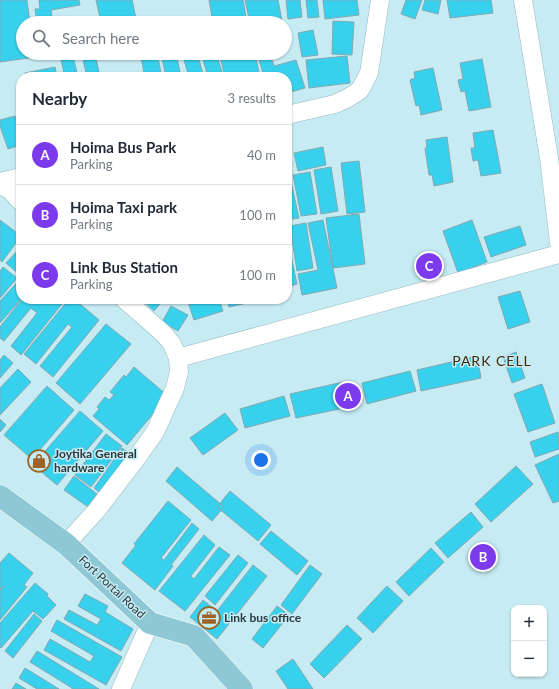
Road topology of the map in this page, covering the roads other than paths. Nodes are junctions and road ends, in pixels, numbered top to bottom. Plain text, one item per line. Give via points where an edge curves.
1 (380, 0) edge
2 (523, 0) edge
3 (292, 114) edge
4 (16, 178) edge
5 (0, 183) edge
6 (16, 197) edge
7 (559, 243) edge
8 (559, 254) edge
9 (130, 304) edge
10 (178, 358) junction
11 (0, 496) edge
12 (66, 544) junction
13 (150, 623) junction
14 (121, 689) edge
15 (242, 689) edge

1 - 3 street via 369,73 360,90 335,104
2 - 7 street via 549,158
4 - 5 street
5 - 6 street
8 - 10 street
9 - 10 street via 164,334
10 - 12 street via 180,372 155,432 96,511
11 - 12 main road, Fort Portal Road
12 - 13 main road, Fort Portal Road
13 - 14 street
13 - 15 main road, Fort Portal Road via 194,636

